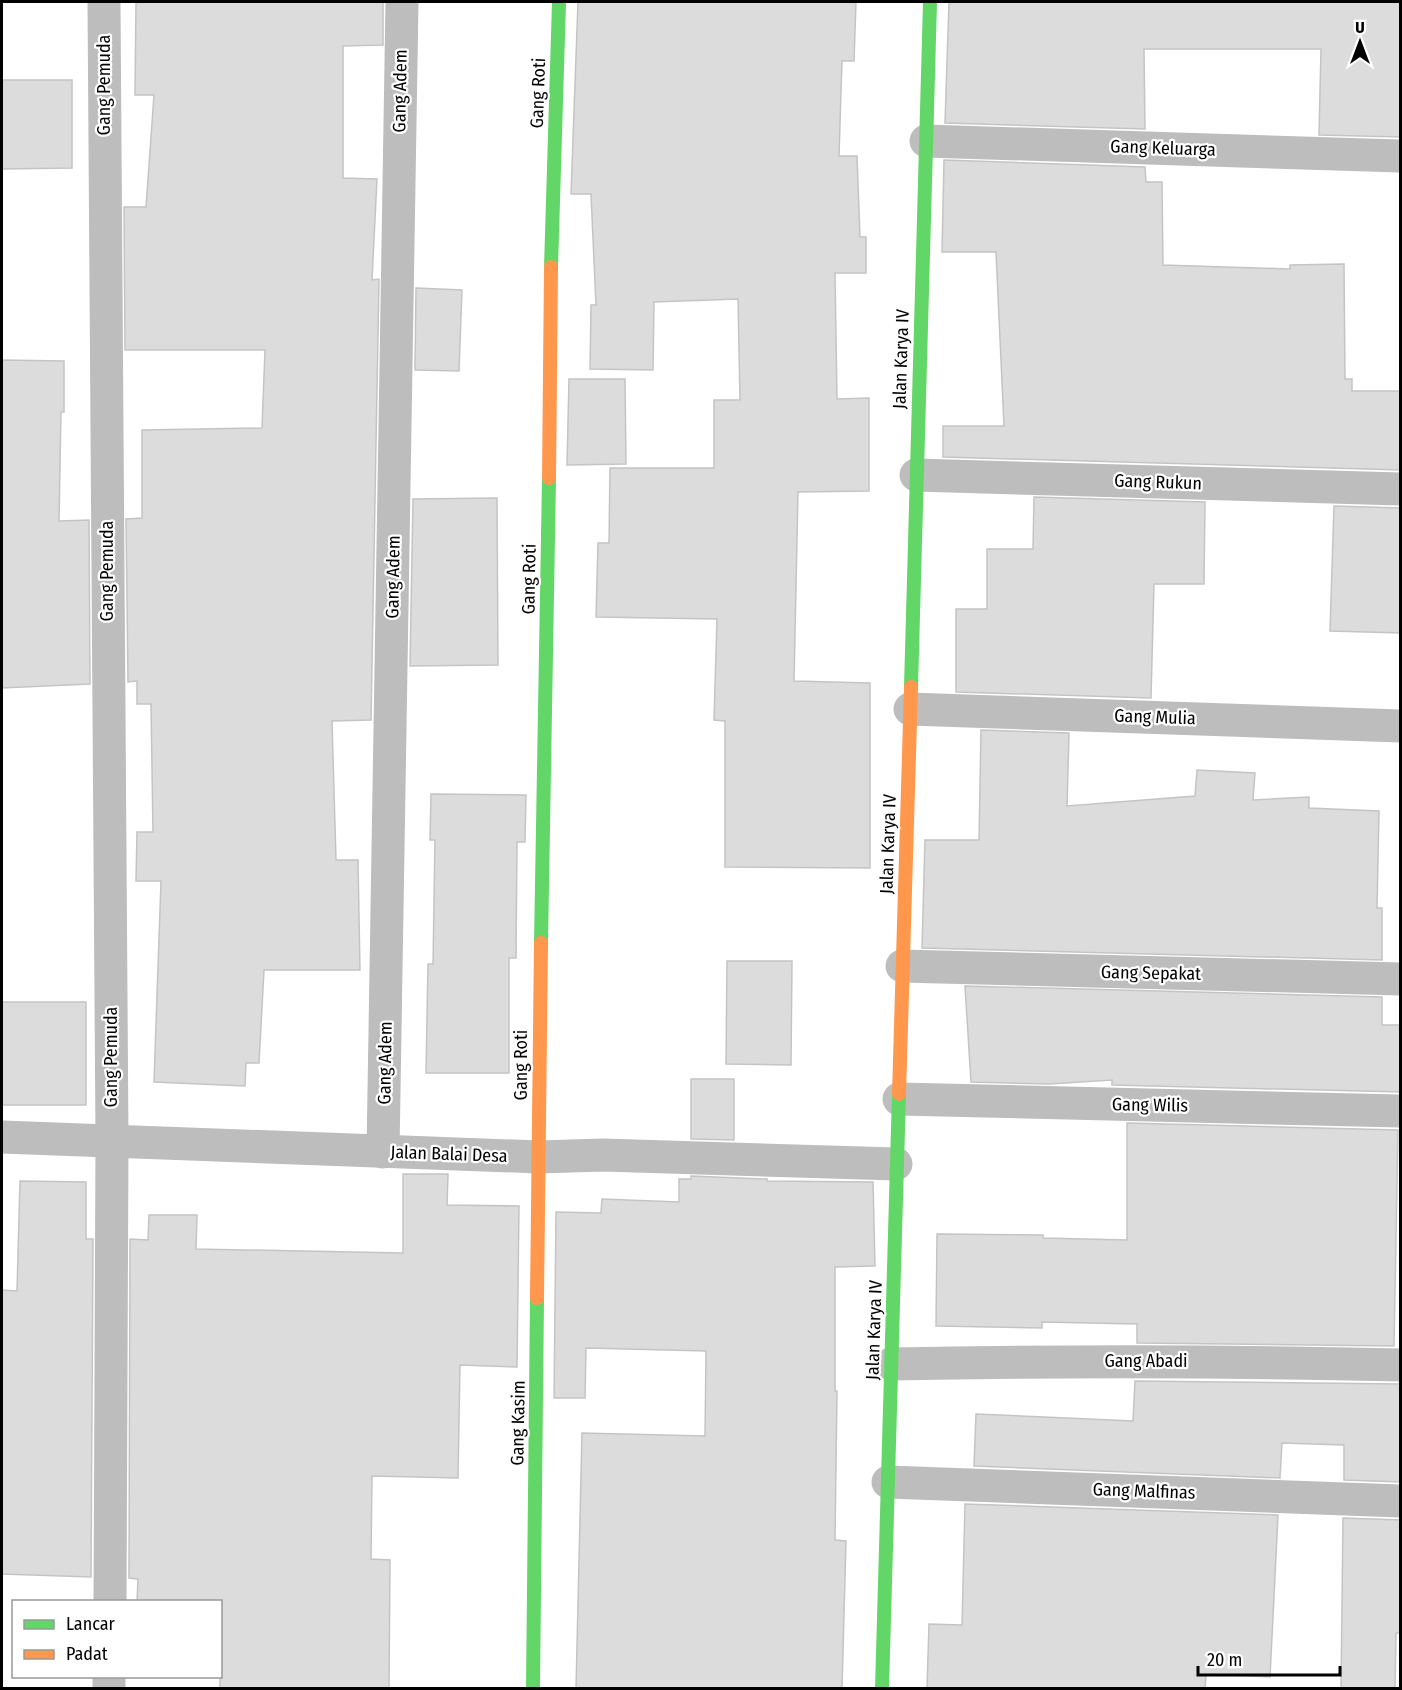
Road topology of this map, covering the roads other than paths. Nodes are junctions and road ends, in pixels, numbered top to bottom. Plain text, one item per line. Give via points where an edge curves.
1 (104, 2) edge
2 (402, 2) edge
3 (559, 2) edge
4 (930, 2) edge
5 (926, 141) junction
6 (1401, 156) edge
7 (916, 475) junction
8 (1401, 489) edge
9 (910, 709) junction
10 (1401, 726) edge
11 (902, 966) junction
12 (1401, 979) edge
13 (899, 1099) junction
14 (1401, 1111) edge
15 (2, 1137) edge
16 (112, 1140) junction
17 (383, 1152) junction
18 (539, 1157) junction
19 (896, 1164) junction
20 (891, 1364) junction
21 (1401, 1365) edge
22 (888, 1482) junction
23 (1401, 1501) edge
24 (110, 1600) edge
25 (533, 1689) edge
26 (882, 1689) edge

1 - 16 street, Gang Pemuda
2 - 17 street, Gang Adem
3 - 18 street, Gang Roti via 552,204
4 - 5 street, Jalan Karya IV
5 - 6 street, Gang Keluarga
5 - 7 street, Jalan Karya IV
7 - 8 street, Gang Rukun
7 - 9 street, Jalan Karya IV
9 - 10 street, Gang Mulia
9 - 11 street, Jalan Karya IV
11 - 12 street, Gang Sepakat
11 - 13 street, Jalan Karya IV
13 - 14 street, Gang Wilis
13 - 19 street, Jalan Karya IV
15 - 16 street, Jalan Balai Desa
16 - 17 street, Jalan Balai Desa
16 - 24 street, Gang Pemuda
17 - 18 street, Jalan Balai Desa
18 - 19 street, Jalan Balai Desa via 603,1155
18 - 25 street, Gang Kasim
19 - 20 street, Jalan Karya IV
20 - 21 street, Gang Abadi via 1221,1361
20 - 22 street, Jalan Karya IV
22 - 23 street, Gang Malfinas
22 - 26 street, Jalan Karya IV

